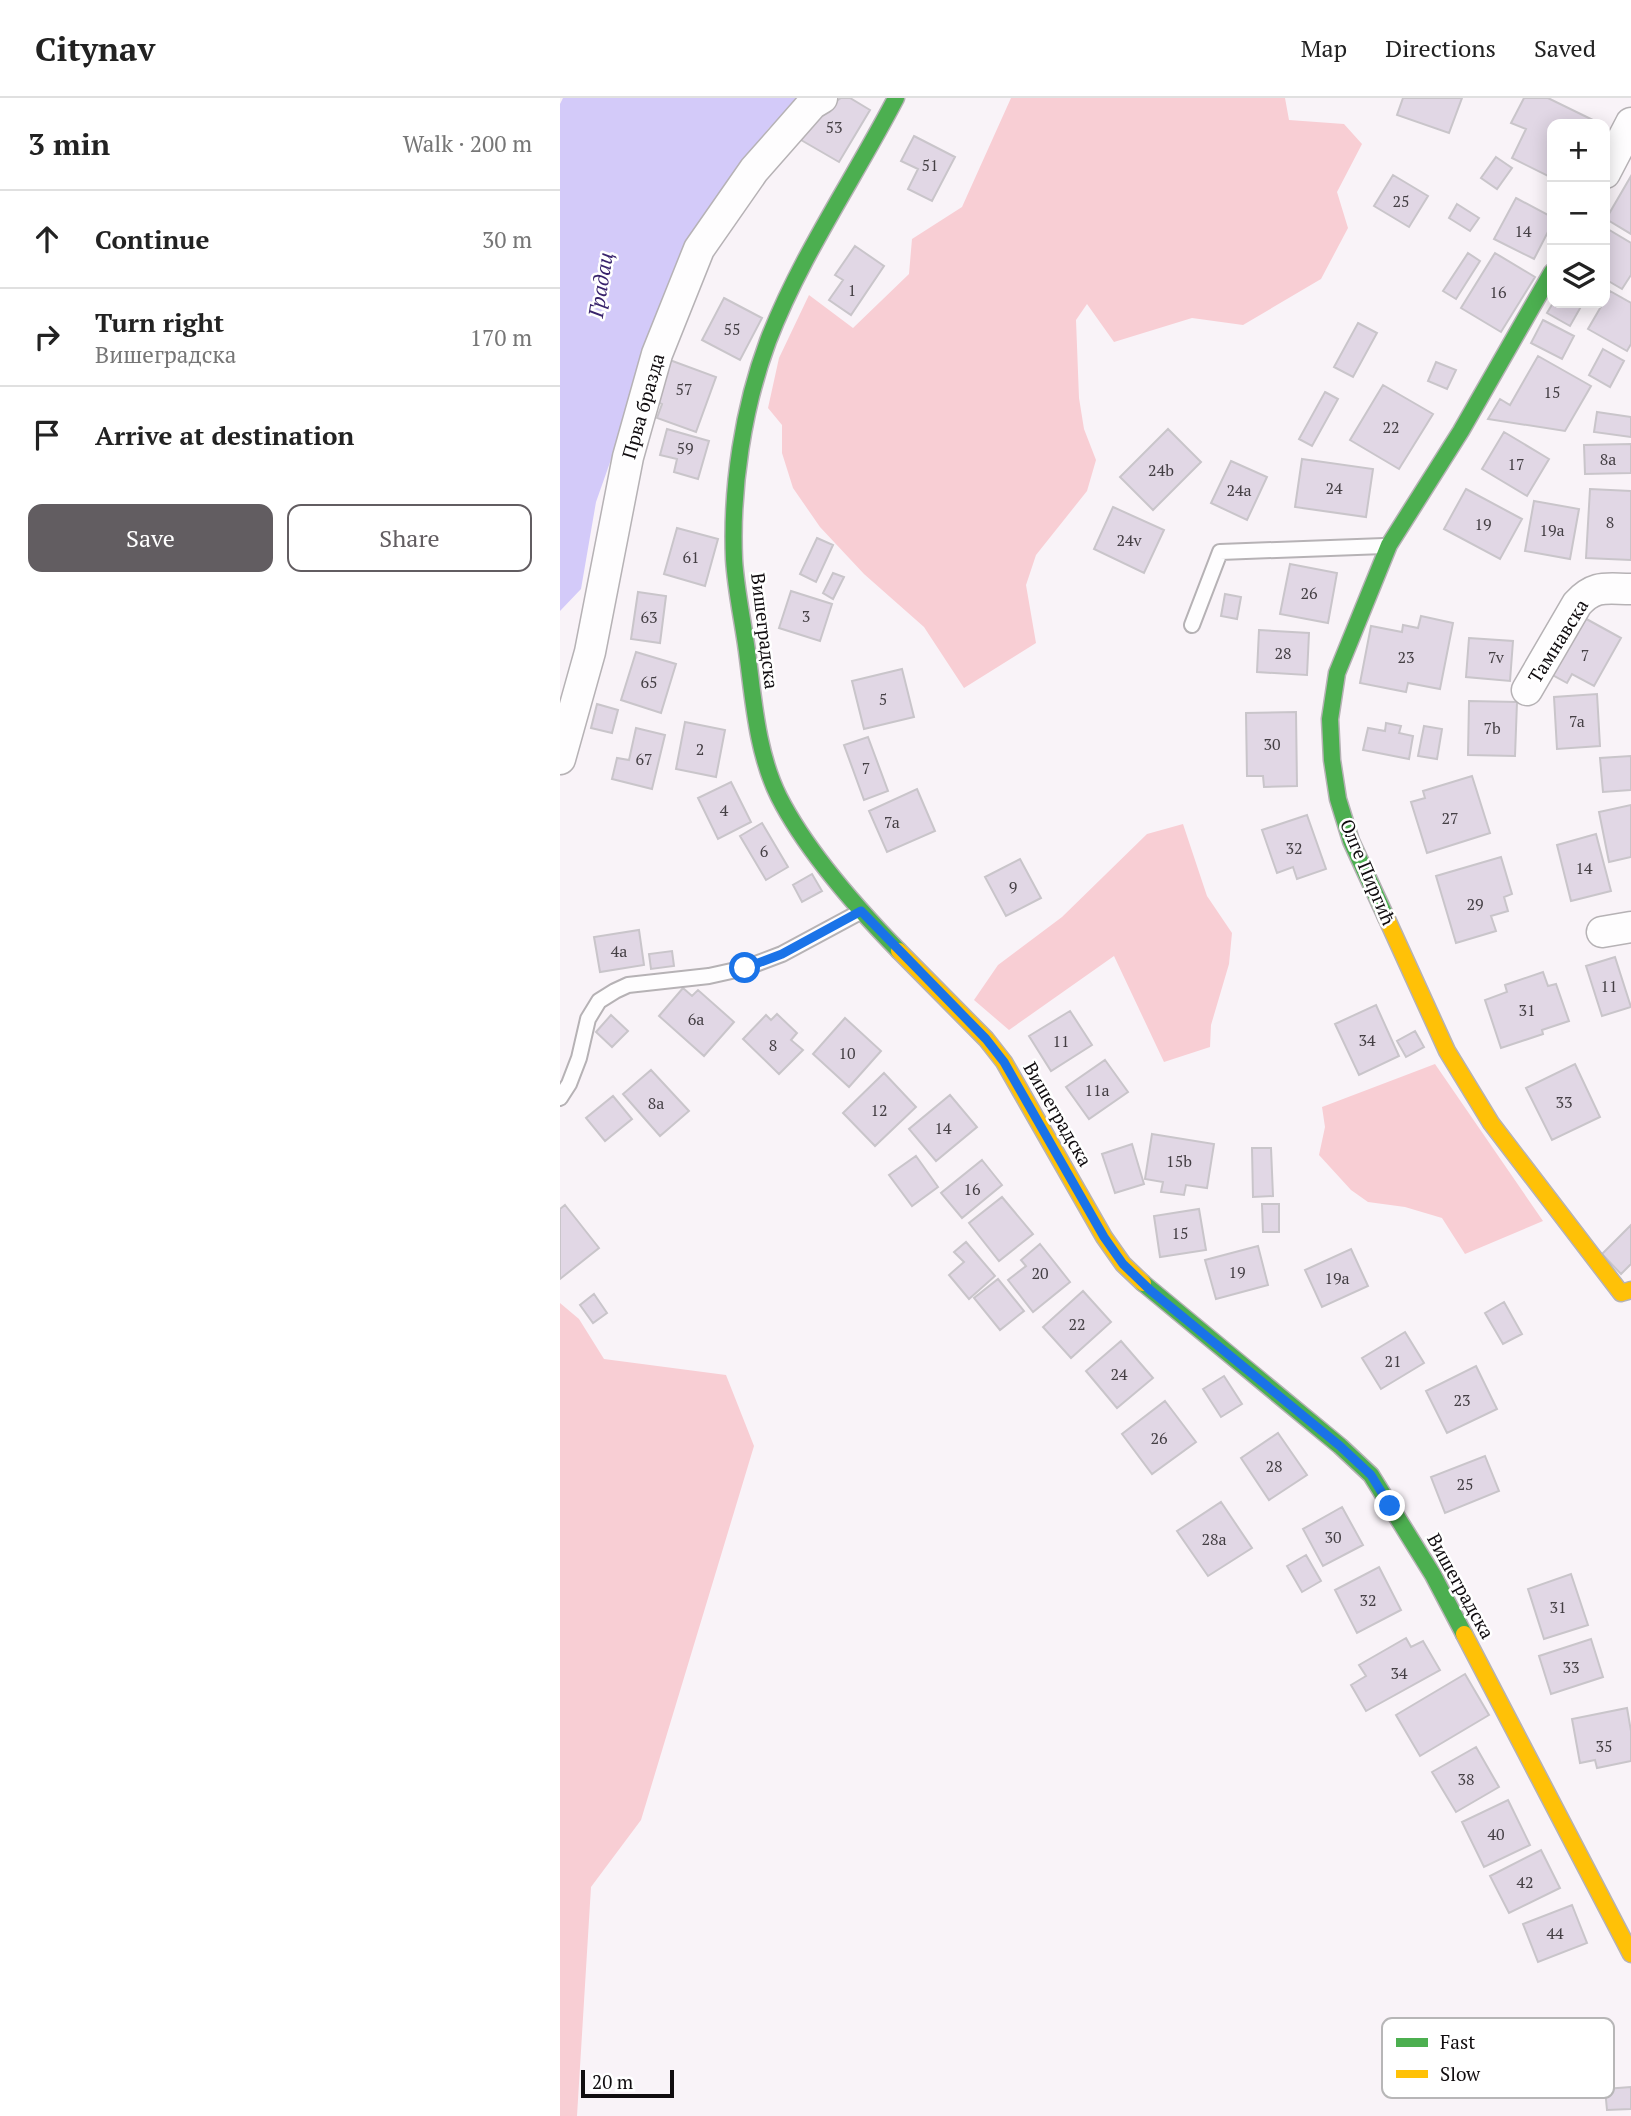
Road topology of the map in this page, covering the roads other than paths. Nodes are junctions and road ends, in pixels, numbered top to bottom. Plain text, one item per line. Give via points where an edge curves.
1 (822, 98) edge
2 (896, 98) edge
3 (1631, 123) edge
4 (1610, 163) edge
5 (1547, 281) edge
6 (1389, 545) junction
7 (1631, 589) edge
8 (1192, 625) dead end
9 (1527, 690) dead end
10 (560, 760) edge
11 (861, 911) junction
12 (1631, 927) edge
13 (1602, 932) dead end
14 (560, 1098) edge
15 (1626, 1292) edge
16 (1631, 1954) edge

1 - 10 street, Прва бразда via 754,170 699,250 657,354 628,457 590,652
2 - 11 street, Вишеградска via 807,253 776,319 754,381 740,464 734,548 754,710 779,797 817,858
3 - 4 street
5 - 6 street, Олге Пиргић
6 - 8 lane via 1220,552
6 - 15 street, Олге Пиргић via 1332,696 1332,760 1351,841 1447,1051 1491,1123
7 - 9 street, Тамнавска via 1596,588 1585,595
11 - 14 lane via 782,954 745,968 628,985 615,991 599,1001 589,1019 573,1075
11 - 16 street, Вишеградска via 1004,1062 1123,1264 1371,1475 1433,1575
12 - 13 street

